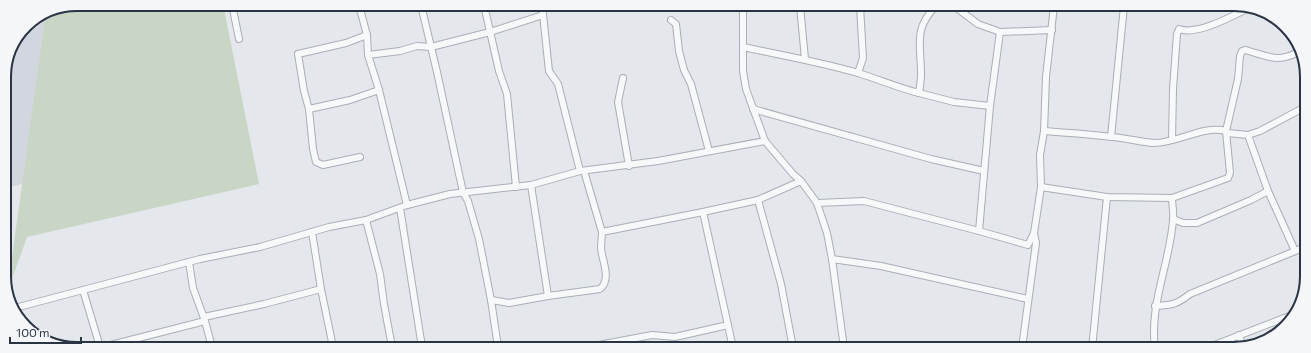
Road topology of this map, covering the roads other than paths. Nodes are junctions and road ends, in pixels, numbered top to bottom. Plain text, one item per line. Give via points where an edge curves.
1 (233, 11) edge
2 (361, 11) edge
3 (422, 11) edge
4 (485, 11) edge
5 (543, 11) edge
6 (743, 11) edge
7 (800, 11) edge
8 (860, 11) edge
9 (931, 11) edge
10 (961, 11) edge
11 (1054, 11) edge
12 (1124, 11) edge
13 (1241, 12) edge
14 (544, 15) junction
15 (671, 20) dead end
16 (1052, 30) junction
17 (490, 32) junction
18 (1000, 32) junction
19 (367, 35) junction
20 (239, 38) dead end
21 (743, 47) junction
22 (431, 48) junction
23 (1296, 54) edge
24 (368, 55) junction
25 (805, 59) junction
26 (858, 73) junction
27 (623, 78) dead end
28 (379, 90) junction
29 (919, 93) junction
30 (990, 106) junction
31 (308, 109) junction
32 (753, 109) junction
33 (1300, 111) edge
34 (1044, 131) junction
35 (1227, 132) junction
36 (1248, 135) junction
37 (1111, 136) junction
38 (1172, 140) junction
39 (765, 141) junction
40 (709, 151) junction
41 (360, 157) dead end
42 (629, 166) junction
43 (582, 171) junction
44 (984, 171) junction
45 (801, 181) junction
46 (531, 185) junction
47 (1041, 187) junction
48 (516, 188) junction
49 (1268, 191) junction
50 (463, 192) junction
51 (1107, 197) junction
52 (1172, 198) junction
53 (758, 200) junction
54 (817, 203) junction
55 (407, 205) junction
56 (400, 208) junction
57 (703, 212) junction
58 (1173, 219) junction
59 (366, 220) junction
60 (979, 231) junction
61 (312, 232) junction
62 (602, 232) junction
63 (1034, 233) junction
64 (1300, 249) edge
65 (1295, 251) junction
66 (832, 259) junction
67 (189, 262) junction
68 (321, 289) junction
69 (83, 290) junction
70 (548, 296) junction
71 (1028, 299) junction
72 (491, 300) junction
73 (1155, 306) junction
74 (19, 307) edge
75 (1285, 318) edge
76 (204, 319) junction
77 (728, 325) junction
78 (1239, 336) junction
79 (99, 342) edge
80 (119, 342) edge
81 (211, 342) edge
82 (333, 342) edge
83 (391, 342) edge
84 (421, 342) edge
85 (497, 342) edge
86 (618, 342) edge
87 (732, 342) edge
88 (792, 342) edge
89 (843, 342) edge
90 (1023, 342) edge
91 (1093, 342) edge
92 (1154, 342) edge
93 (1223, 342) edge
94 (1241, 342) edge

1 - 20 street
2 - 19 street
3 - 22 street
4 - 17 street
5 - 14 street
6 - 21 street
7 - 25 street
8 - 26 street via 863,58
9 - 29 street via 926,17 919,35
10 - 18 street via 978,24
11 - 16 street
12 - 37 street
13 - 38 street via 1205,28 1187,32 1179,29 1173,89
14 - 17 street
14 - 43 street via 549,71 558,84
15 - 40 street via 676,24 684,70 691,84
16 - 18 street
16 - 34 street via 1046,77
17 - 22 street
17 - 48 street via 507,94
18 - 30 street
19 - 24 street
19 - 31 street via 346,43 298,54
21 - 25 street
21 - 32 street via 743,71
22 - 24 street via 417,46
22 - 50 street
23 - 35 street via 1284,58 1272,58 1242,51
24 - 28 street
25 - 26 street
26 - 29 street
27 - 42 street via 618,102
28 - 31 street via 350,100
28 - 55 street
29 - 30 street via 954,102
30 - 44 street
31 - 41 street via 316,162 323,165
32 - 39 street
32 - 44 street via 931,159
33 - 36 street
34 - 37 street
34 - 47 street via 1040,155
35 - 36 street
35 - 38 street via 1219,129 1208,130
35 - 52 street via 1230,173 1228,178
36 - 49 street
37 - 38 street via 1155,143
39 - 40 street
39 - 45 street via 792,174
40 - 42 street
42 - 43 street
43 - 46 street
43 - 62 street
44 - 60 street
45 - 53 street
45 - 54 street
46 - 48 street
46 - 70 street
47 - 51 street
47 - 63 street
48 - 50 street
49 - 58 street via 1197,223 1183,223
49 - 65 street
50 - 55 street
50 - 72 street via 479,239
51 - 52 street
51 - 91 street
52 - 58 street
53 - 57 street
53 - 88 street via 781,284
54 - 60 street via 864,202
54 - 66 street
55 - 56 street
56 - 59 street
56 - 84 street
57 - 62 street
57 - 77 street
58 - 73 street
59 - 61 street
59 - 83 street via 380,274
60 - 63 street via 1028,245
61 - 67 street
61 - 68 street
62 - 70 street via 601,248 606,278 604,286 589,291
63 - 71 street via 1036,243
64 - 65 street
65 - 73 street via 1190,294 1179,303
66 - 71 street via 882,266
66 - 89 street
67 - 69 street
67 - 76 street via 193,288
68 - 76 street
68 - 82 street
69 - 74 street
69 - 79 street
70 - 72 street via 509,303
71 - 90 street
72 - 85 street
73 - 92 street
75 - 78 street
76 - 80 street
76 - 81 street
77 - 86 street via 675,337 652,336
77 - 87 street
78 - 93 street
78 - 94 street

